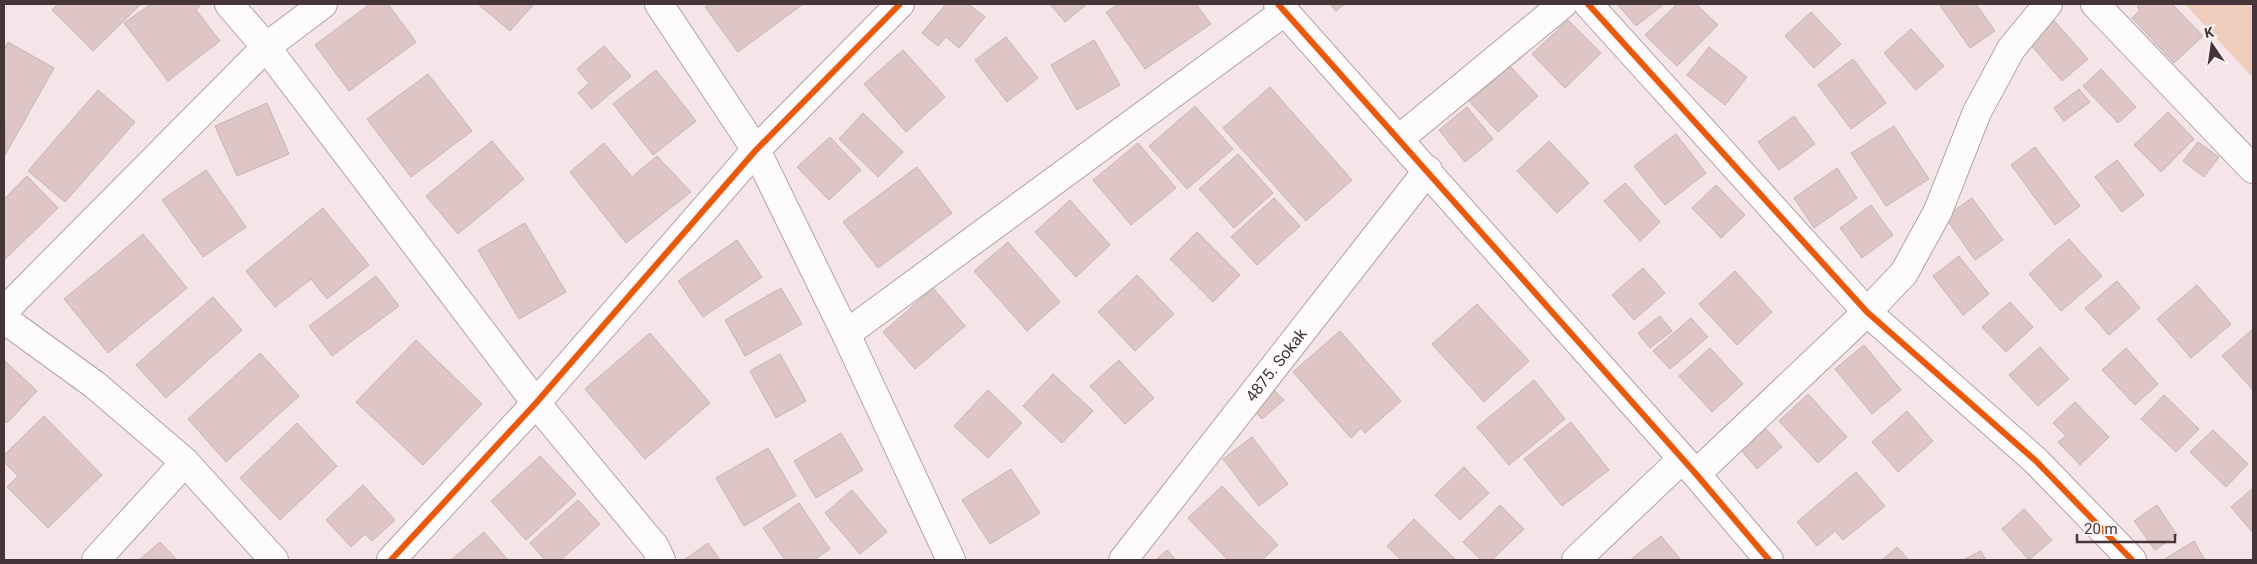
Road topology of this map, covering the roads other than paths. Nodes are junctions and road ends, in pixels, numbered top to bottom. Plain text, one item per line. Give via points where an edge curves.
1 (229, 4) edge
2 (323, 4) edge
3 (659, 4) edge
4 (900, 4) edge
5 (1563, 4) edge
6 (1588, 4) edge
7 (2048, 4) edge
8 (2095, 4) edge
9 (1281, 8) edge
10 (266, 47) junction
11 (1399, 138) junction
12 (756, 150) junction
13 (2253, 169) edge
14 (1428, 170) junction
15 (4, 311) edge
16 (1868, 312) junction
17 (4, 319) edge
18 (846, 334) junction
19 (536, 403) junction
20 (185, 462) junction
21 (1689, 466) junction
22 (2121, 557) edge
23 (96, 560) edge
24 (274, 560) edge
25 (391, 560) edge
26 (661, 560) edge
27 (951, 560) edge
28 (1123, 560) edge
29 (1576, 560) edge
30 (1769, 560) edge

1 - 10 street
2 - 10 street
3 - 12 street
4 - 12 street
5 - 11 street
6 - 16 street
7 - 16 street via 2011,49 1976,112 1938,210 1904,272
8 - 13 street
9 - 11 street
9 - 18 street
10 - 15 street
10 - 19 street
11 - 14 street
12 - 18 street
12 - 19 street
14 - 21 street
14 - 28 street, 4875. Sokak
16 - 21 street
16 - 22 street via 2036,461
17 - 20 street via 95,385
18 - 27 street
19 - 25 street
19 - 26 street via 655,547
20 - 23 street
20 - 24 street
21 - 29 street
21 - 30 street

